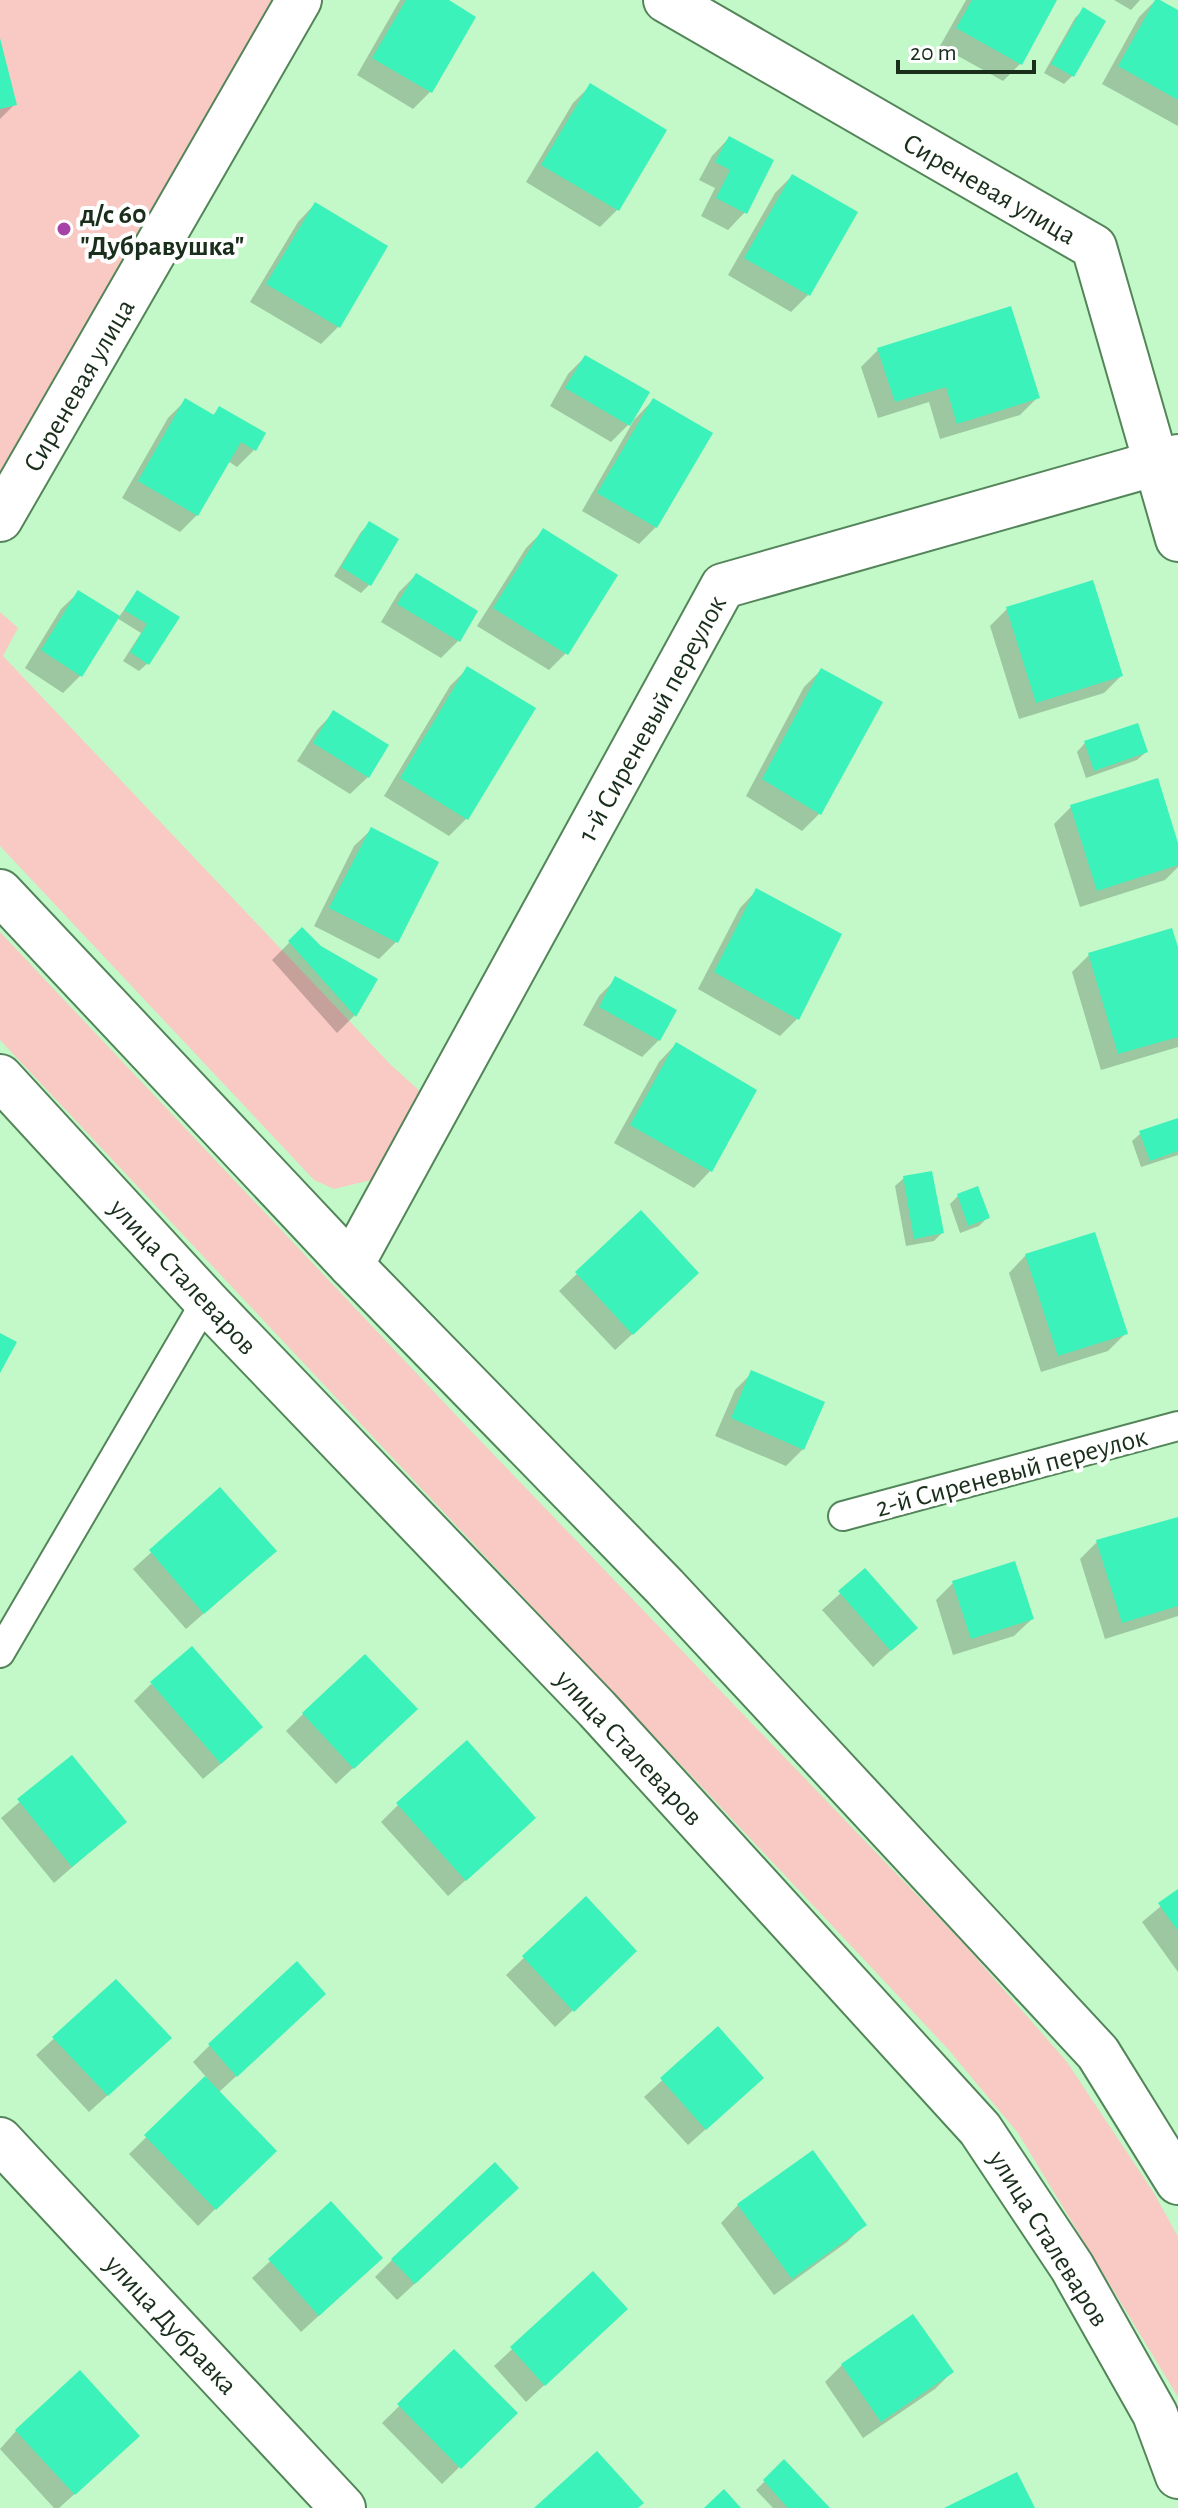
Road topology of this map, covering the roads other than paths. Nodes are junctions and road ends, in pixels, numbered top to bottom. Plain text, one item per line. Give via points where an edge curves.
1 (299, 0) edge
2 (680, 4) edge
3 (1167, 460) edge
4 (0, 519) edge
5 (1178, 539) edge
6 (0, 892) edge
7 (0, 1077) edge
8 (351, 1265) junction
9 (206, 1301) junction
10 (1178, 1426) edge
11 (843, 1516) dead end
12 (0, 1653) edge
13 (0, 2140) edge
14 (1178, 2182) edge
15 (1178, 2476) edge
16 (343, 2508) edge

1 - 4 main road, Сиреневая улица
2 - 3 main road, Сиреневая улица via 1094,247
3 - 5 main road, Сиреневая улица
3 - 8 main road, 1-й Сиреневый переулок via 723,586
6 - 8 main road
7 - 9 main road, улица Сталеваров
8 - 14 main road via 665,1587 1098,2053
9 - 12 lane
9 - 15 main road, улица Сталеваров via 597,1709 980,2129 1072,2267 1155,2414
10 - 11 lane, 2-й Сиреневый переулок
13 - 16 main road, улица Дубравка

